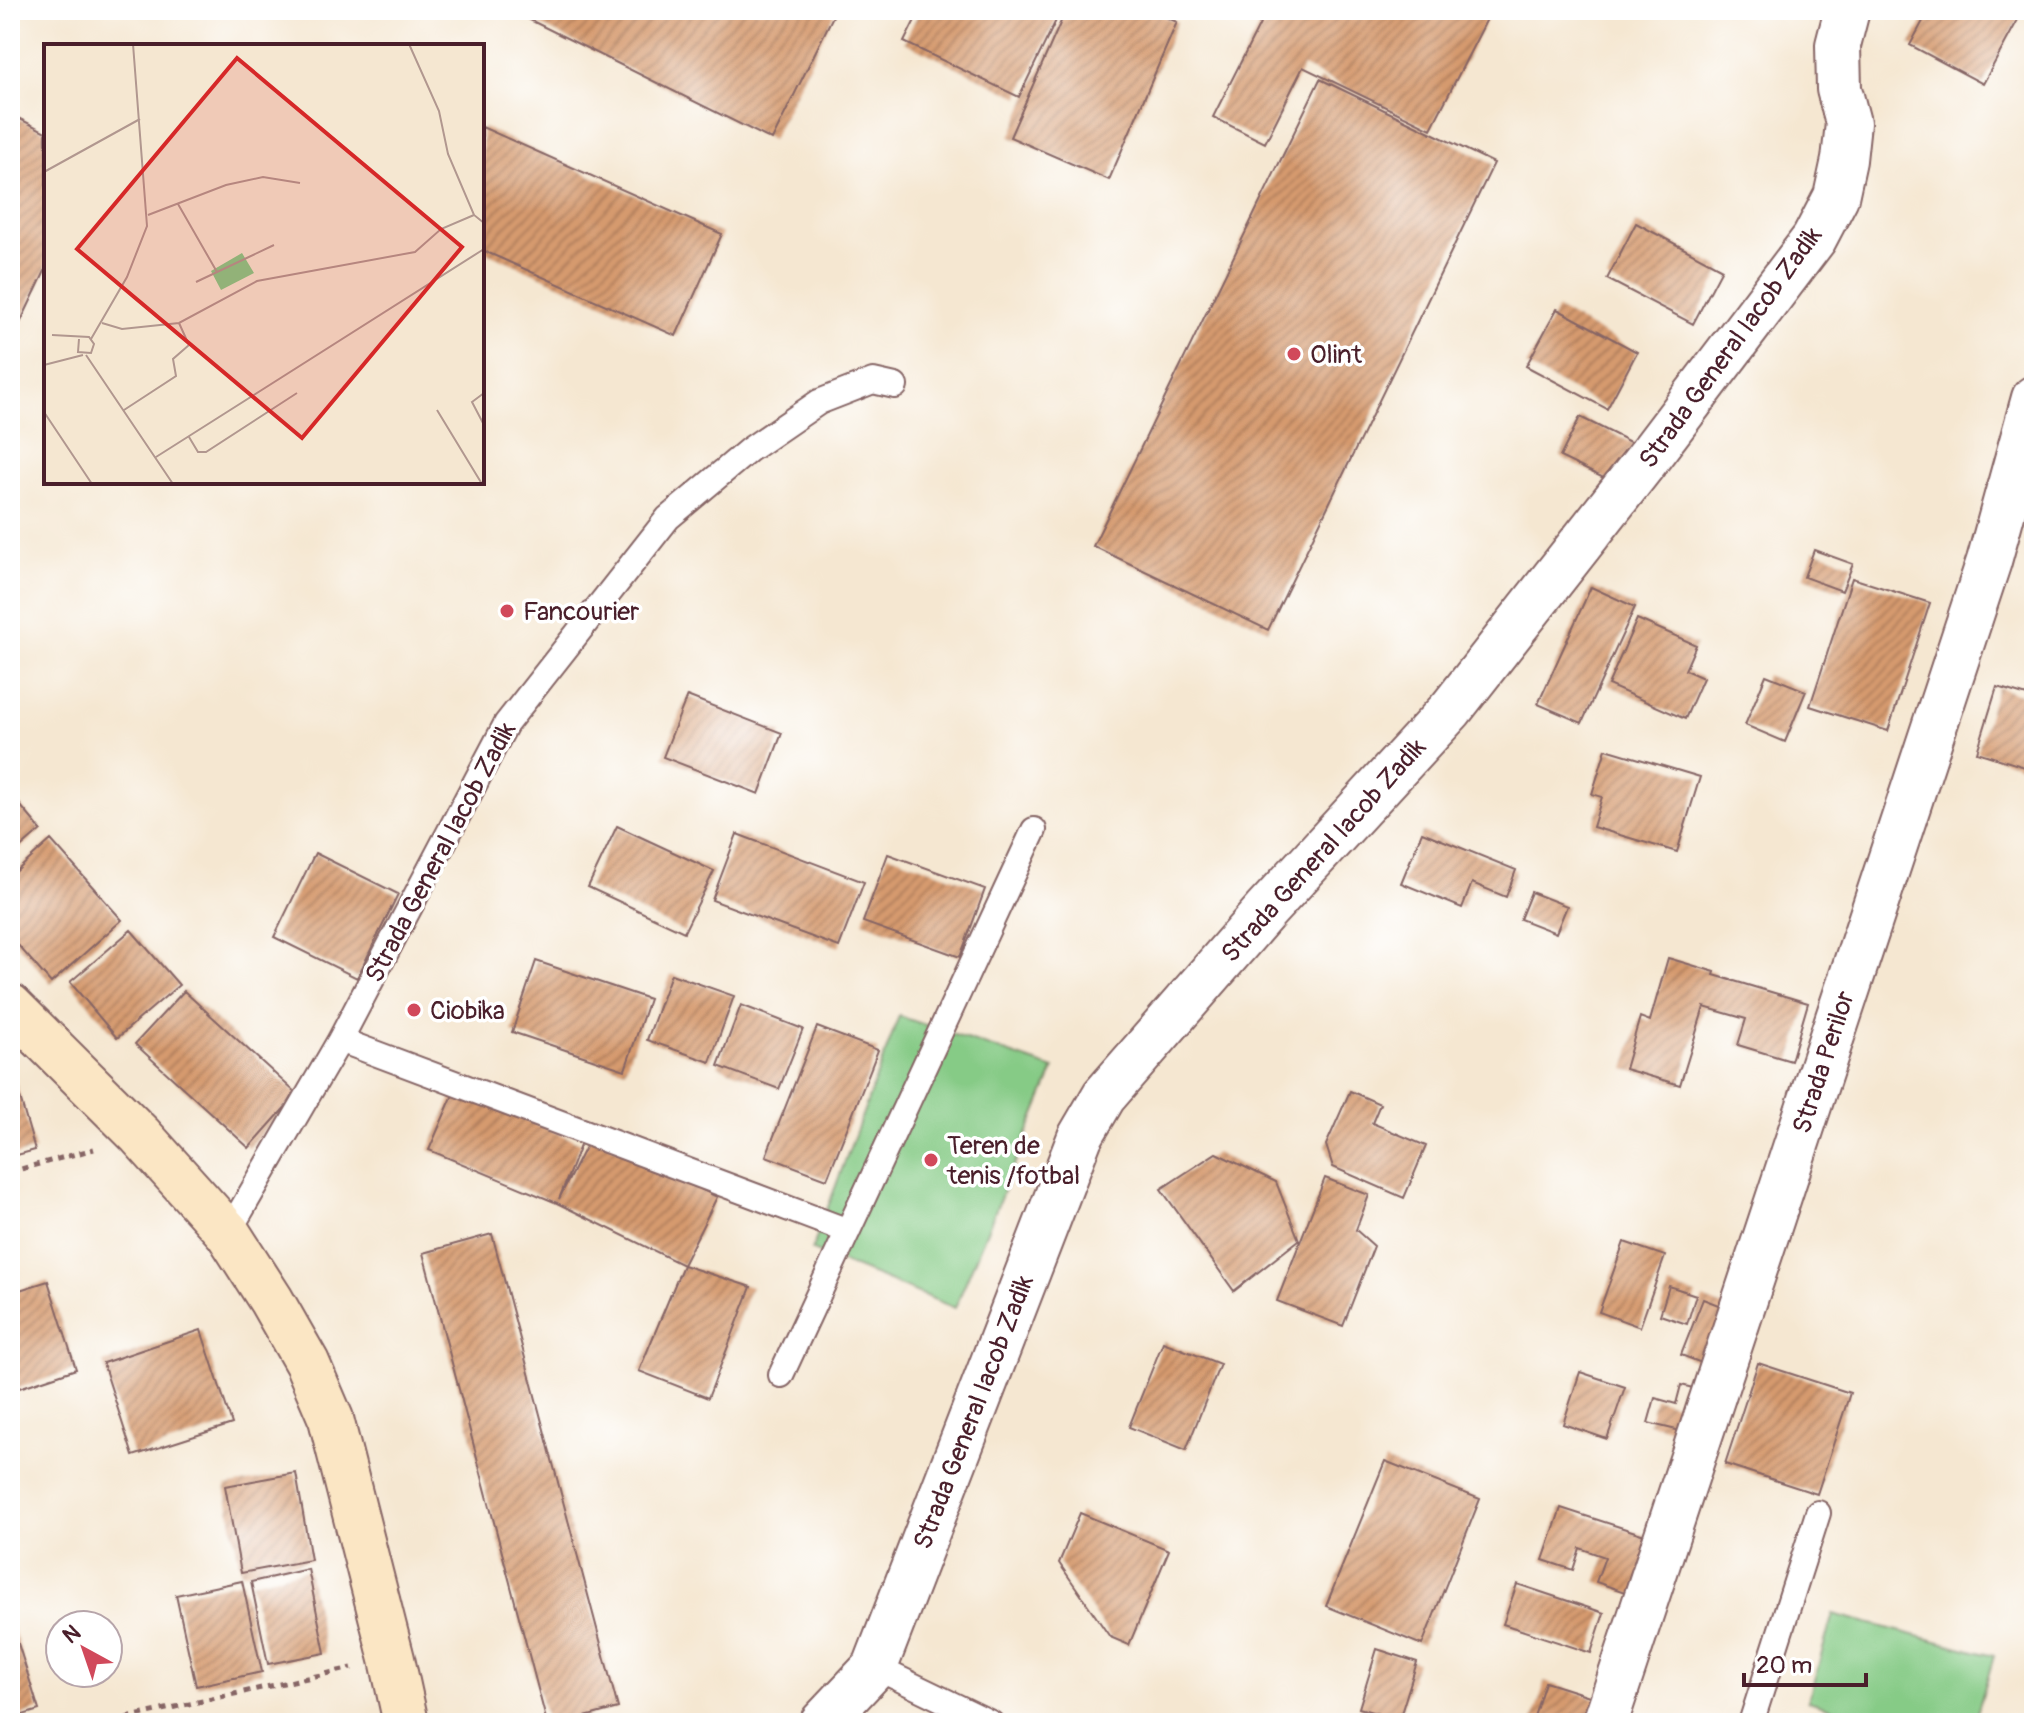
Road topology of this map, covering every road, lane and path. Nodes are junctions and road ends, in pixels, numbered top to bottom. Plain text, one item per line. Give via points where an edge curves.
1 (1847, 10) edge
2 (895, 386) dead end
3 (2034, 398) edge
4 (1034, 830) dead end
5 (10, 1006) edge
6 (340, 1040) junction
7 (140, 1135) junction
8 (10, 1172) edge
9 (848, 1231) junction
10 (228, 1233) junction
11 (781, 1375) dead end
12 (1818, 1513) dead end
13 (392, 1659) junction
14 (875, 1667) junction
15 (103, 1723) edge
16 (406, 1723) edge
17 (822, 1723) edge
18 (991, 1723) edge
19 (1605, 1723) edge
20 (1751, 1723) edge

1 - 14 street, Strada General Iacob Zadik via 1838,45 1839,89 1848,123 1844,160 1836,197 1814,239 1451,709 1104,1096 1080,1137
2 - 6 lane, Strada General Iacob Zadik via 873,381 819,402 749,450 668,518 506,724
3 - 19 street, Strada Perilor via 1989,561
4 - 9 lane
5 - 7 street
6 - 9 lane
6 - 10 lane, Strada General Iacob Zadik
7 - 8 path
7 - 10 street
9 - 11 lane
10 - 13 street via 307,1363 331,1419
12 - 20 lane
13 - 15 path
13 - 16 street
14 - 17 street, Strada General Iacob Zadik
14 - 18 lane

